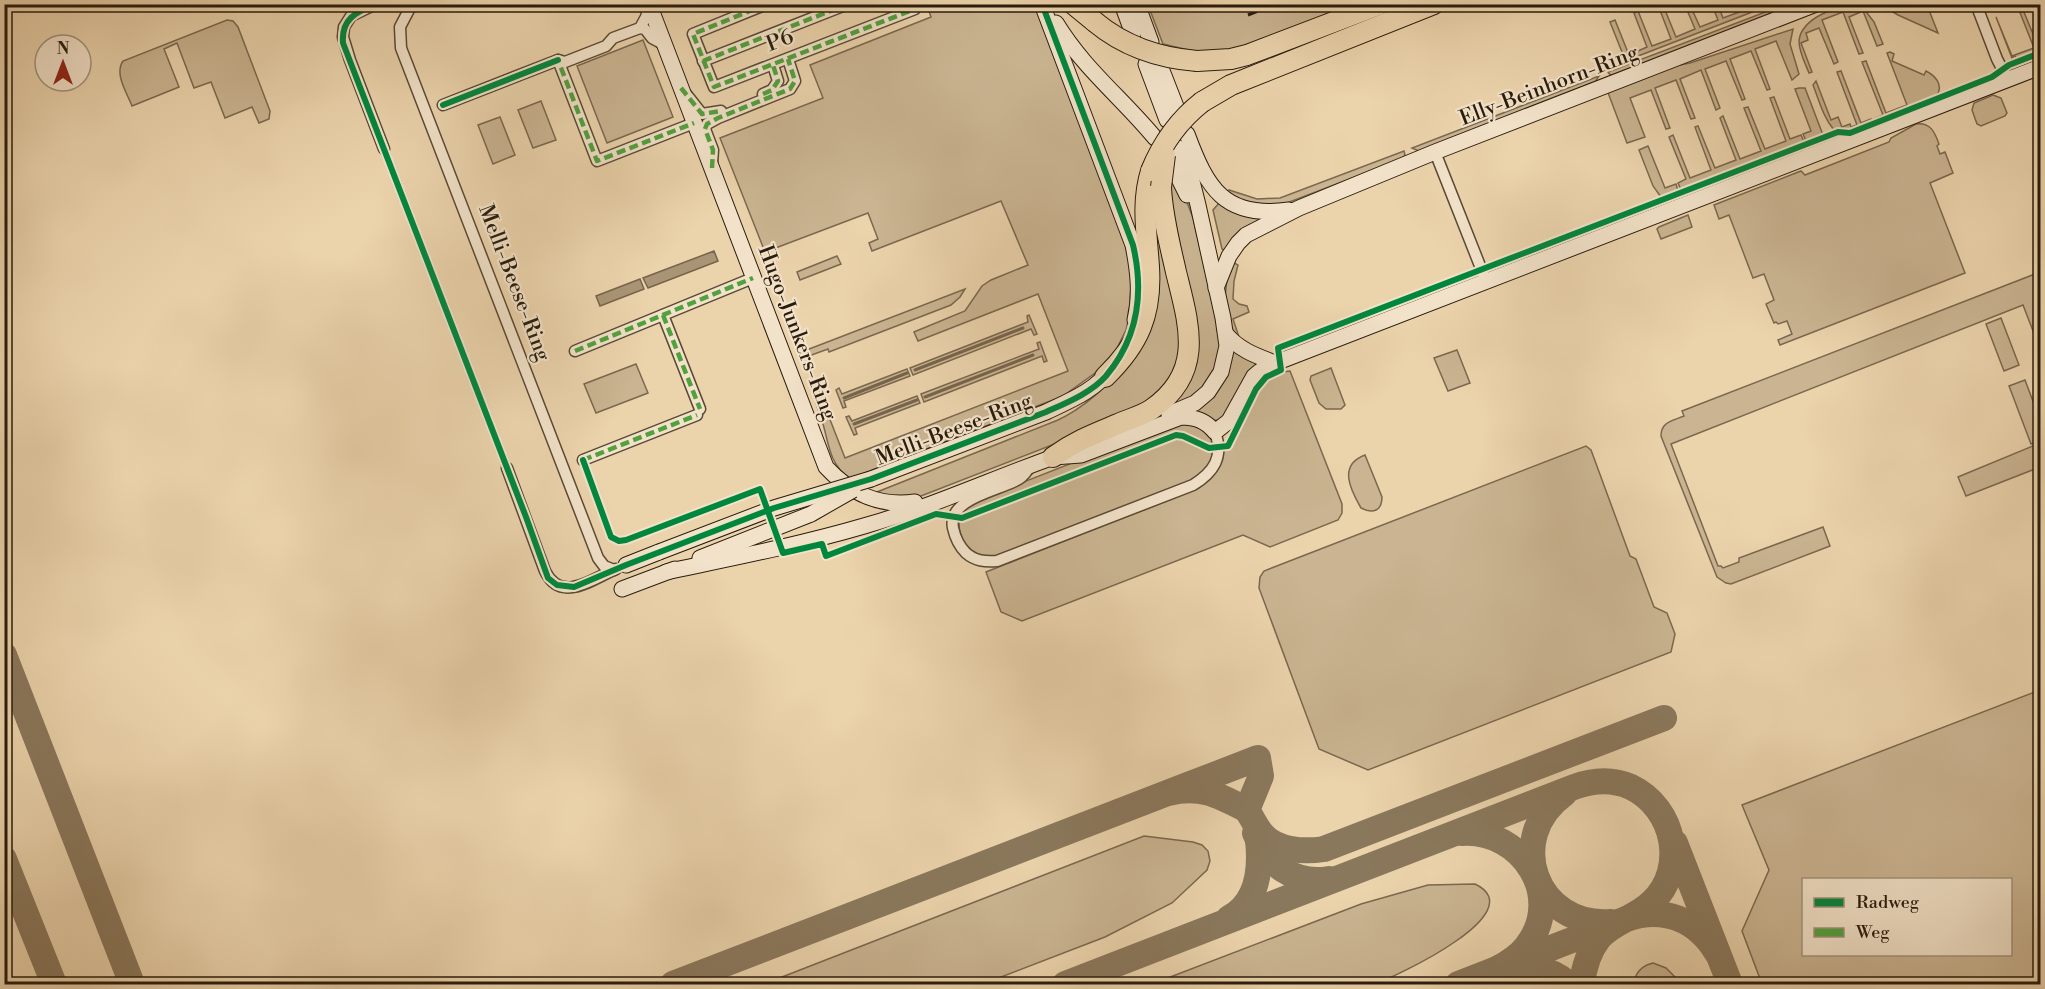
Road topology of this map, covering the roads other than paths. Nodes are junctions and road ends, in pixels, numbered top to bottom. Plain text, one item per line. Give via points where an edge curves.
1 (376, 4) edge
2 (412, 4) edge
3 (649, 4) edge
4 (767, 4) edge
5 (848, 4) edge
6 (913, 4) edge
7 (1044, 4) edge
8 (1072, 4) edge
9 (1085, 4) edge
10 (1122, 4) edge
11 (1137, 4) edge
12 (1381, 4) edge
13 (1434, 4) edge
14 (1816, 4) edge
15 (1976, 4) edge
16 (1095, 22) junction
17 (640, 28) junction
18 (1133, 34) dead end
19 (1151, 42) dead end
20 (665, 45) junction
21 (788, 59) junction
22 (558, 60) junction
23 (703, 61) junction
24 (773, 64) junction
25 (1146, 64) dead end
26 (2040, 67) edge
27 (1161, 68) dead end
28 (2007, 80) junction
29 (681, 88) junction
30 (443, 105) dead end
31 (694, 123) junction
32 (1172, 130) junction
33 (384, 149) tunnel mouth
34 (1435, 152) junction
35 (1171, 163) dead end
36 (712, 168) junction
37 (1156, 179) junction
38 (1299, 208) junction
39 (1212, 269) junction
40 (753, 279) junction
41 (1486, 281) junction
42 (1216, 288) junction
43 (663, 315) junction
44 (1226, 334) junction
45 (575, 351) dead end
46 (1275, 363) junction
47 (1105, 377) junction
48 (1215, 432) junction
49 (1053, 457) junction
50 (583, 460) dead end
51 (1032, 465) junction
52 (507, 468) tunnel mouth
53 (871, 479) junction
54 (620, 567) junction
55 (666, 572) junction
56 (622, 589) dead end

1 - 33 street via 351,16 343,37
2 - 54 street, Melli-Beese-Ring via 400,27 401,48 598,558 604,566
3 - 17 street
3 - 20 street, Hugo-Junkers-Ring
4 - 23 street, P6 via 693,34
5 - 23 street, P6
6 - 21 street, P6 via 915,9
7 - 32 street via 1090,70
7 - 47 street, Melli-Beese-Ring via 1138,268 1138,305 1133,326
8 - 16 highway
9 - 16 highway
10 - 18 street
11 - 19 street
12 - 16 highway, bridge via 1231,59 1179,60 1146,52 1116,38
13 - 32 highway, bridge via 1231,84 1202,102
14 - 34 street, Elly-Beinhorn-Ring
15 - 28 street
17 - 20 street
17 - 22 street via 613,38 606,46 565,62
20 - 29 street, Hugo-Junkers-Ring
21 - 24 street, P6
21 - 36 street via 795,81 790,89 707,124 705,129 713,150
22 - 30 street
22 - 31 street via 597,161
23 - 24 street, P6 via 714,87
24 - 29 street via 778,81 772,90 716,113 699,112
25 - 32 street, Hugo-Junkers-Ring
26 - 28 street
27 - 32 street, Elly-Beinhorn-Ring
28 - 41 street
29 - 31 street, Hugo-Junkers-Ring
31 - 36 street, Hugo-Junkers-Ring
32 - 37 highway, bridge via 1156,157
32 - 38 street, Elly-Beinhorn-Ring via 1207,181 1226,200 1262,212
32 - 39 street, Hugo-Junkers-Ring via 1191,177
34 - 38 street, Elly-Beinhorn-Ring
34 - 41 street
35 - 39 street via 1184,186
36 - 40 street, Hugo-Junkers-Ring
37 - 47 highway via 1144,206 1149,268 1147,308 1133,346
37 - 49 highway via 1189,321 1186,364 1173,390 1149,411 1075,441
38 - 42 street, Elly-Beinhorn-Ring via 1246,235 1229,256
39 - 42 street, Hugo-Junkers-Ring
40 - 43 street
40 - 51 street, Hugo-Junkers-Ring via 826,467 844,484 876,501 907,503 925,501 1016,465
41 - 46 street
42 - 44 street, Hugo-Junkers-Ring
43 - 45 street
43 - 50 street via 698,412
44 - 46 street via 1247,351
44 - 49 street, Hugo-Junkers-Ring via 1221,372 1195,403
46 - 48 street via 1254,376 1229,421
47 - 53 street, Melli-Beese-Ring via 1046,412
48 - 49 street via 1197,418 1181,417 1081,454
48 - 51 street, Hugo-Junkers-Ring via 1217,461 1209,474 1193,485 997,561 982,561 968,554 954,532 952,516 956,510 967,501 1021,478
49 - 51 street, Hugo-Junkers-Ring
51 - 55 street, Hugo-Junkers-Ring via 864,526
52 - 54 street, Melli-Beese-Ring via 544,571 552,582 574,587
53 - 54 street, Melli-Beese-Ring, bridge via 774,508
53 - 55 street, Melli-Beese-Ring, bridge via 811,514
55 - 56 street, Melli-Beese-Ring

